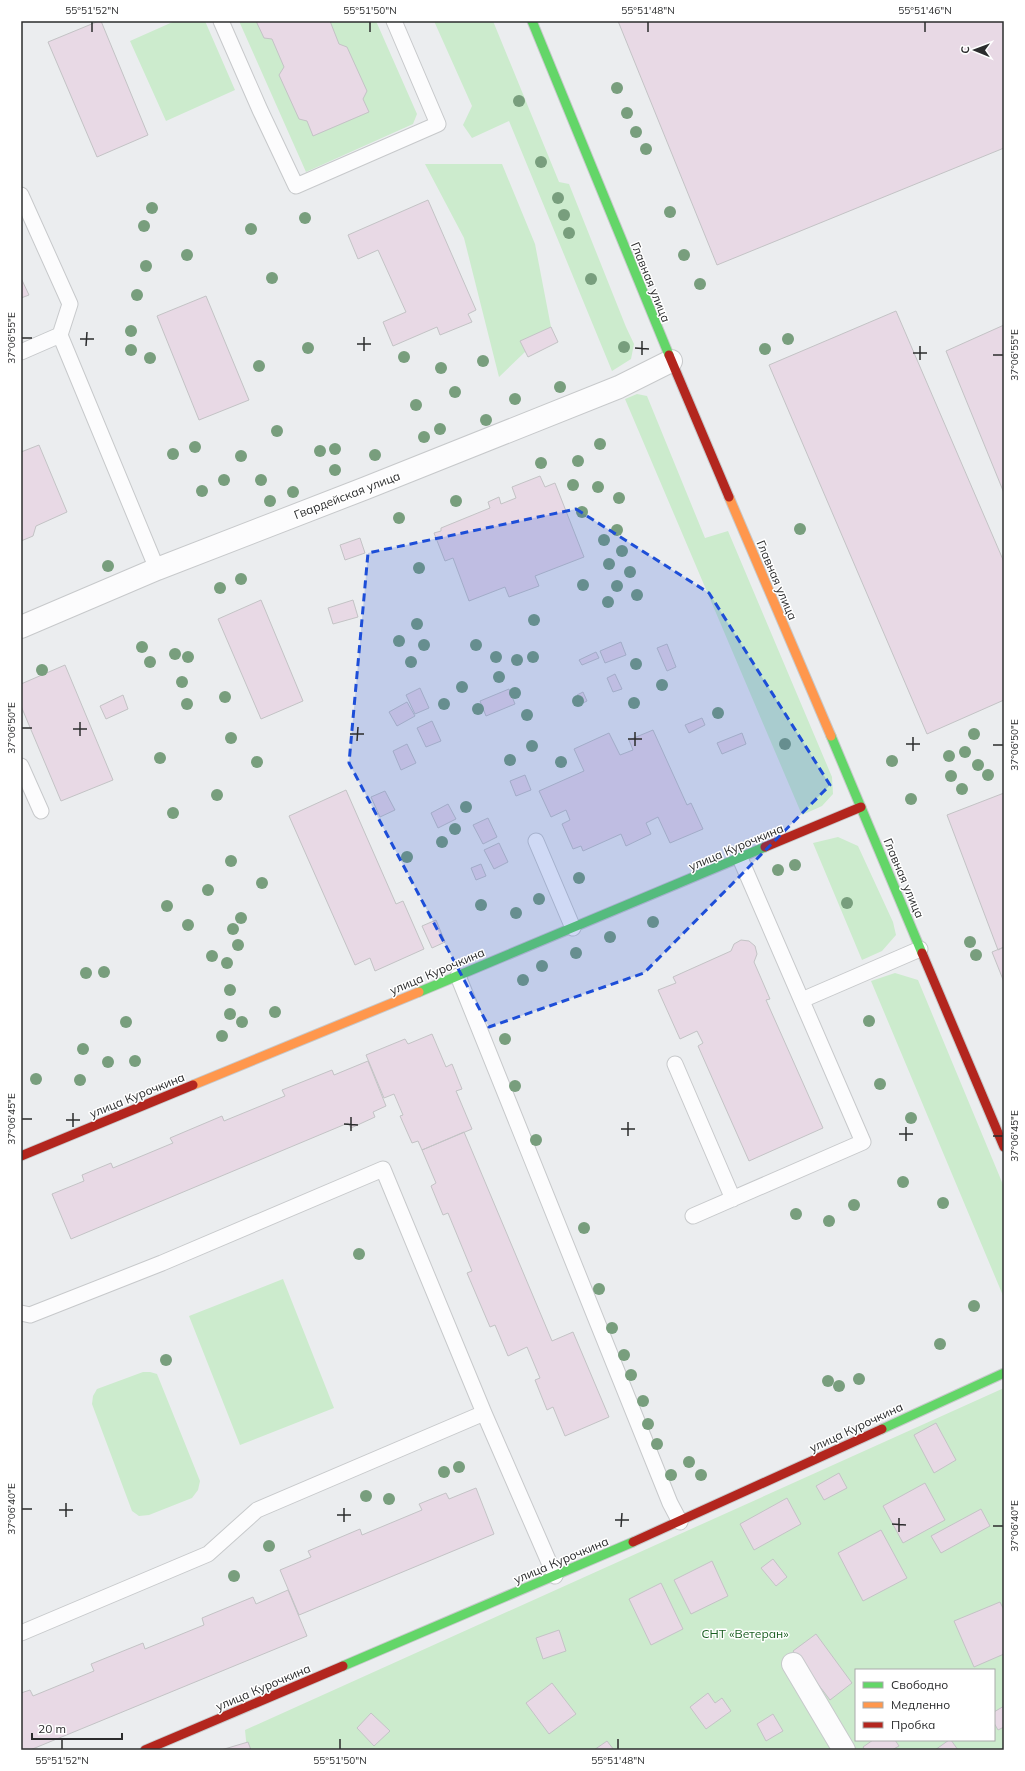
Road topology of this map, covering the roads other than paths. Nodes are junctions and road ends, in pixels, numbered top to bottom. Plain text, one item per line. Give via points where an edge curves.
1 (221, 21) edge
2 (394, 21) edge
3 (532, 21) edge
4 (21, 195) edge
5 (60, 335) junction
6 (21, 352) edge
7 (671, 361) junction
8 (157, 569) junction
9 (21, 627) edge
10 (21, 766) edge
11 (861, 807) junction
12 (41, 811) dead end
13 (536, 841) dead end
14 (740, 858) junction
15 (573, 928) junction
16 (920, 949) junction
17 (458, 976) junction
18 (802, 1000) junction
19 (675, 1064) dead end
20 (1004, 1147) edge
21 (21, 1156) edge
22 (733, 1199) junction
23 (692, 1216) dead end
24 (21, 1313) edge
25 (1004, 1373) edge
26 (484, 1413) junction
27 (680, 1522) junction
28 (555, 1576) junction
29 (21, 1633) edge
30 (793, 1664) dead end
31 (145, 1750) edge
32 (844, 1750) edge

1 - 2 lane via 296,186 438,124
3 - 7 street, Главная улица
4 - 5 lane via 70,304
5 - 6 lane
5 - 8 lane
7 - 8 street, Гвардейская улица via 612,390
7 - 11 street, Главная улица
8 - 9 street, Гвардейская улица
10 - 12 lane
11 - 14 street, улица Курочкина
11 - 16 street, Главная улица
13 - 15 lane
14 - 15 street, улица Курочкина
14 - 18 lane
15 - 17 street, улица Курочкина
16 - 18 lane
16 - 20 street, Главная улица
17 - 21 street, улица Курочкина
17 - 27 lane via 670,1503
18 - 22 lane via 863,1142
19 - 22 lane
22 - 23 lane
24 - 26 lane via 30,1315 162,1263 383,1170
25 - 27 street, улица Курочкина
26 - 28 lane
26 - 29 lane via 257,1510 208,1554
27 - 28 street, улица Курочкина
28 - 31 street, улица Курочкина
30 - 32 street

